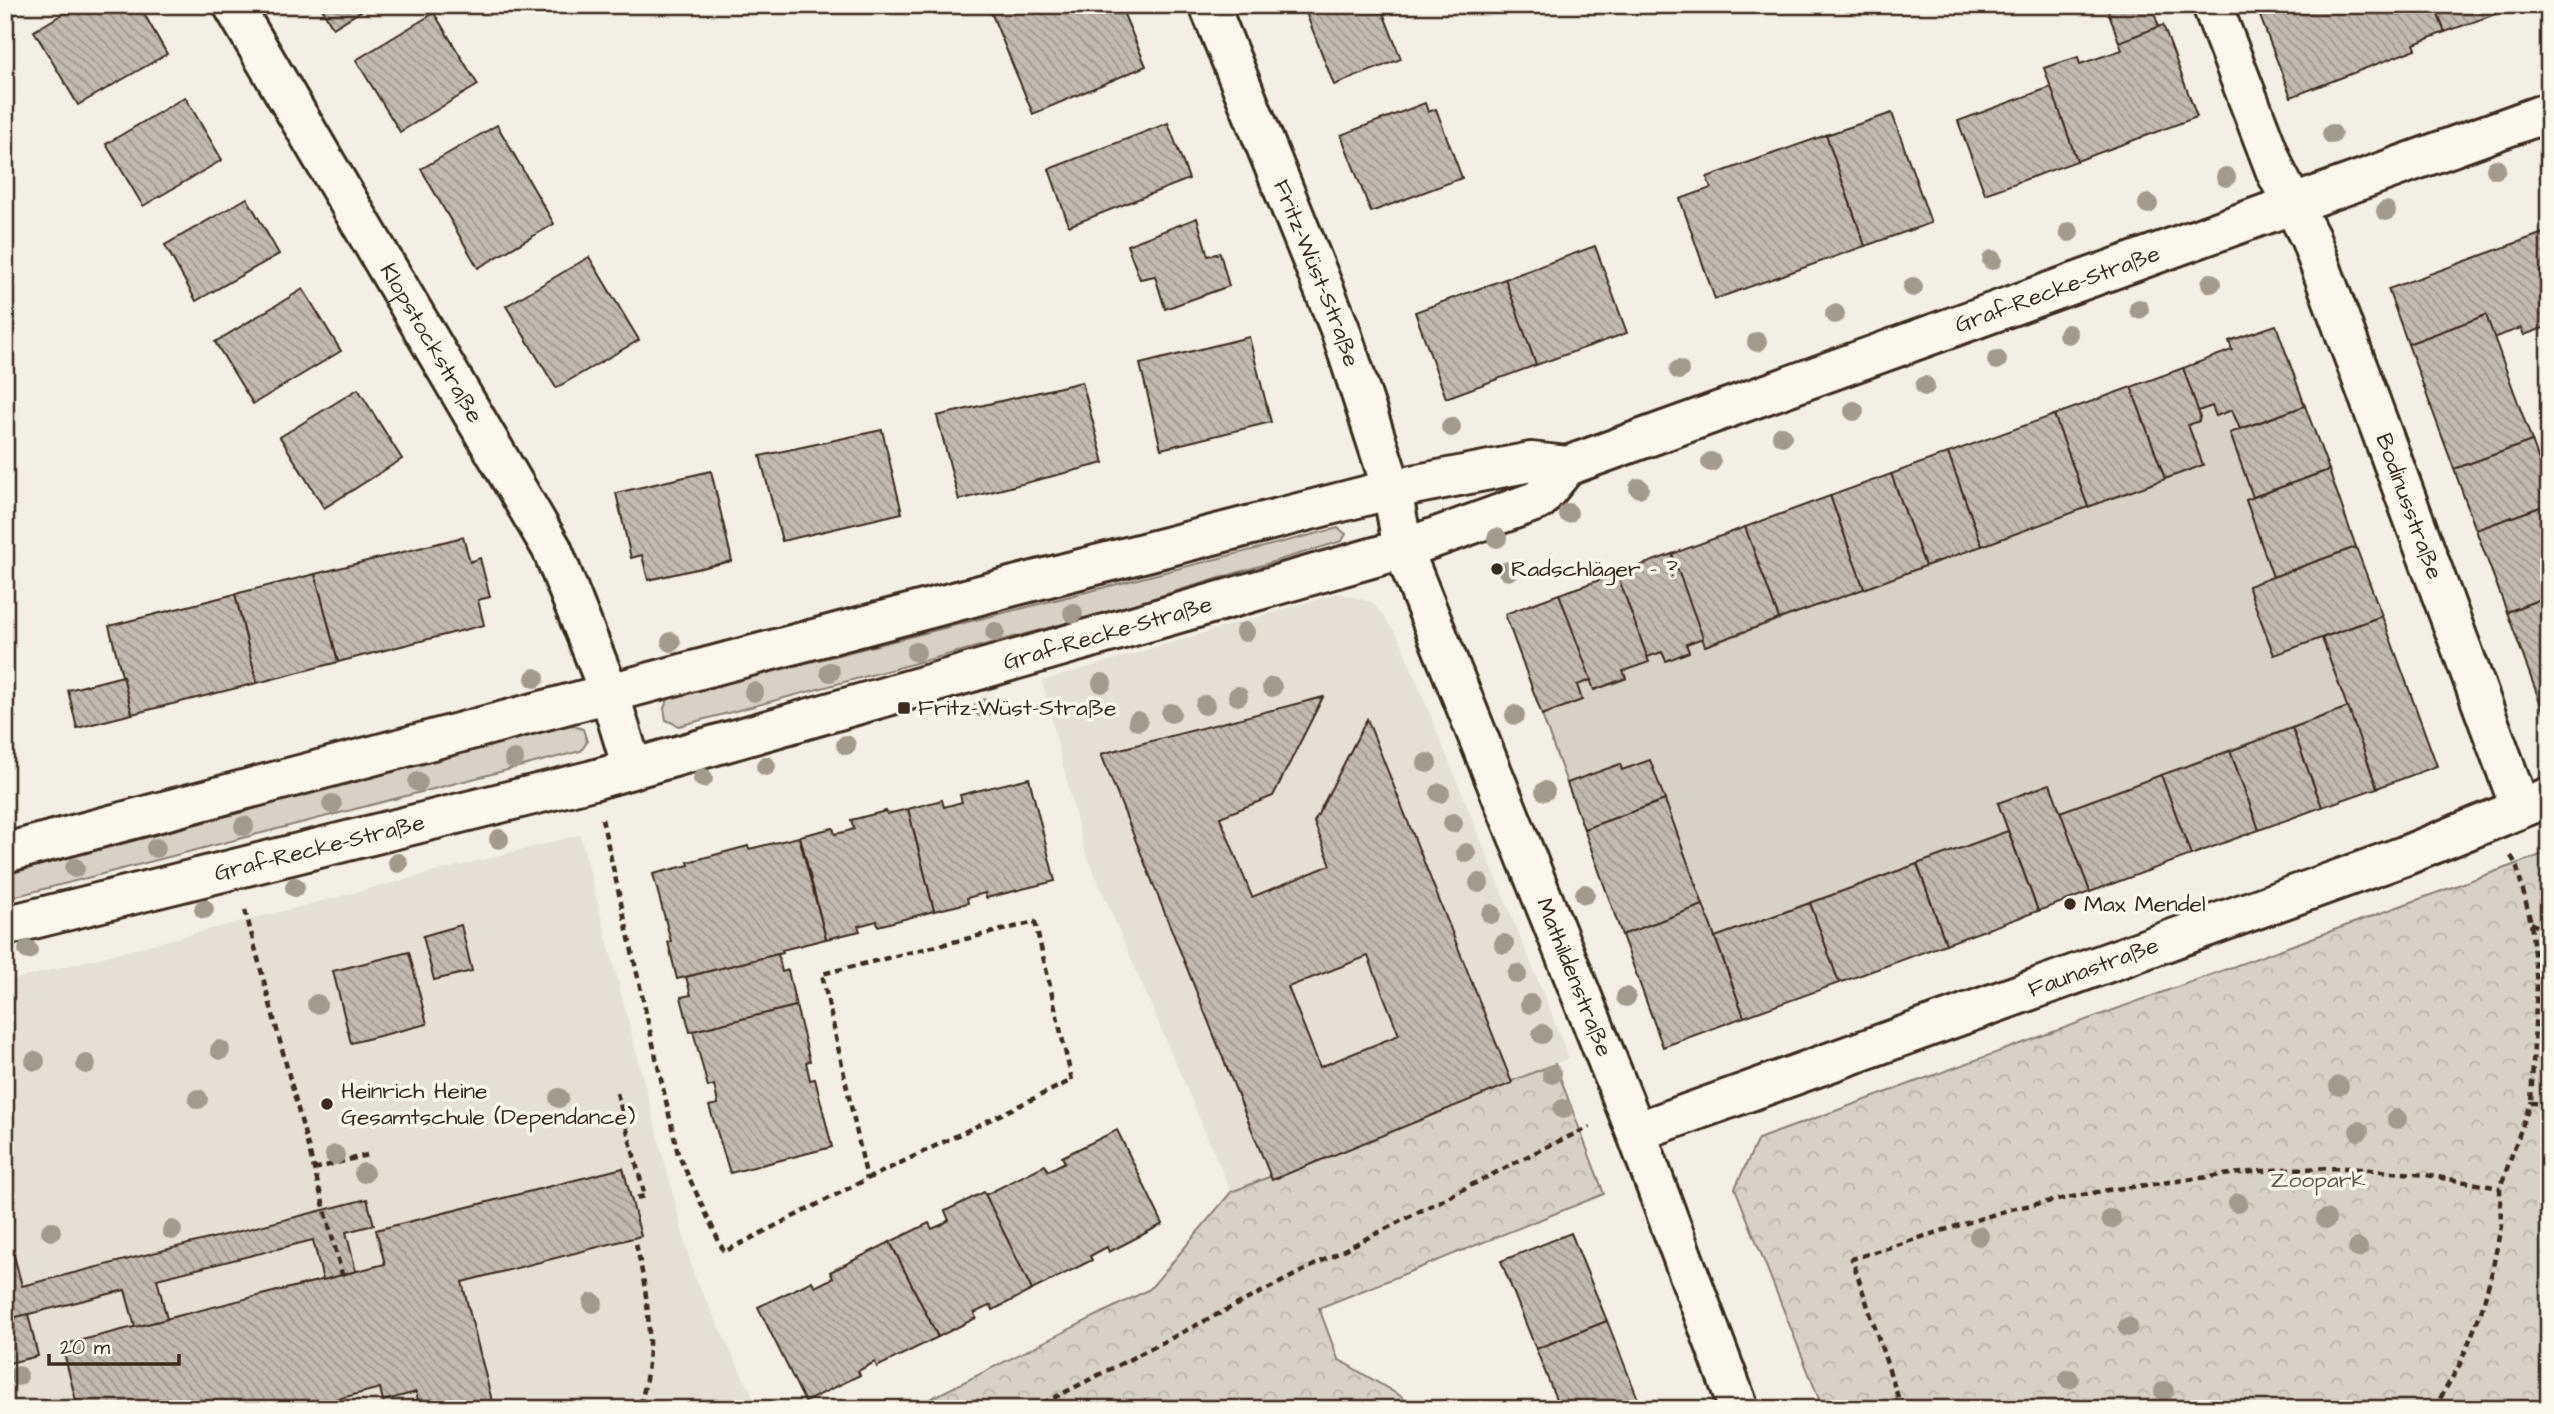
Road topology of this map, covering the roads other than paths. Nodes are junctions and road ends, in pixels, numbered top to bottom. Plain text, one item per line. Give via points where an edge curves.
1 (233, 5) edge
2 (1209, 5) edge
3 (2212, 5) edge
4 (2549, 112) edge
5 (2293, 205) junction
6 (1567, 466) junction
7 (1392, 489) junction
8 (1403, 549) junction
9 (609, 692) junction
10 (632, 768) junction
11 (2519, 809) edge
12 (5, 853) edge
13 (5, 926) edge
14 (1631, 1121) junction
15 (1739, 1409) edge

1 - 9 street, Klopstockstraße via 552,549
2 - 7 street, Fritz-Wüst-Straße via 1340,329
3 - 5 street, Bodinusstraße
4 - 5 street, Graf-Recke-Straße
5 - 6 street, Graf-Recke-Straße
5 - 11 street, Bodinusstraße via 2310,237
6 - 7 street, Graf-Recke-Straße via 1531,462
6 - 8 street, Graf-Recke-Straße via 1539,500
7 - 8 street, Fritz-Wüst-Straße
7 - 9 street, Graf-Recke-Straße
8 - 10 street, Graf-Recke-Straße
8 - 14 street, Mathildenstraße
9 - 10 street
9 - 12 street, Graf-Recke-Straße
10 - 13 street, Graf-Recke-Straße
11 - 14 street, Faunastraße via 2404,856
14 - 15 street, Mathildenstraße

